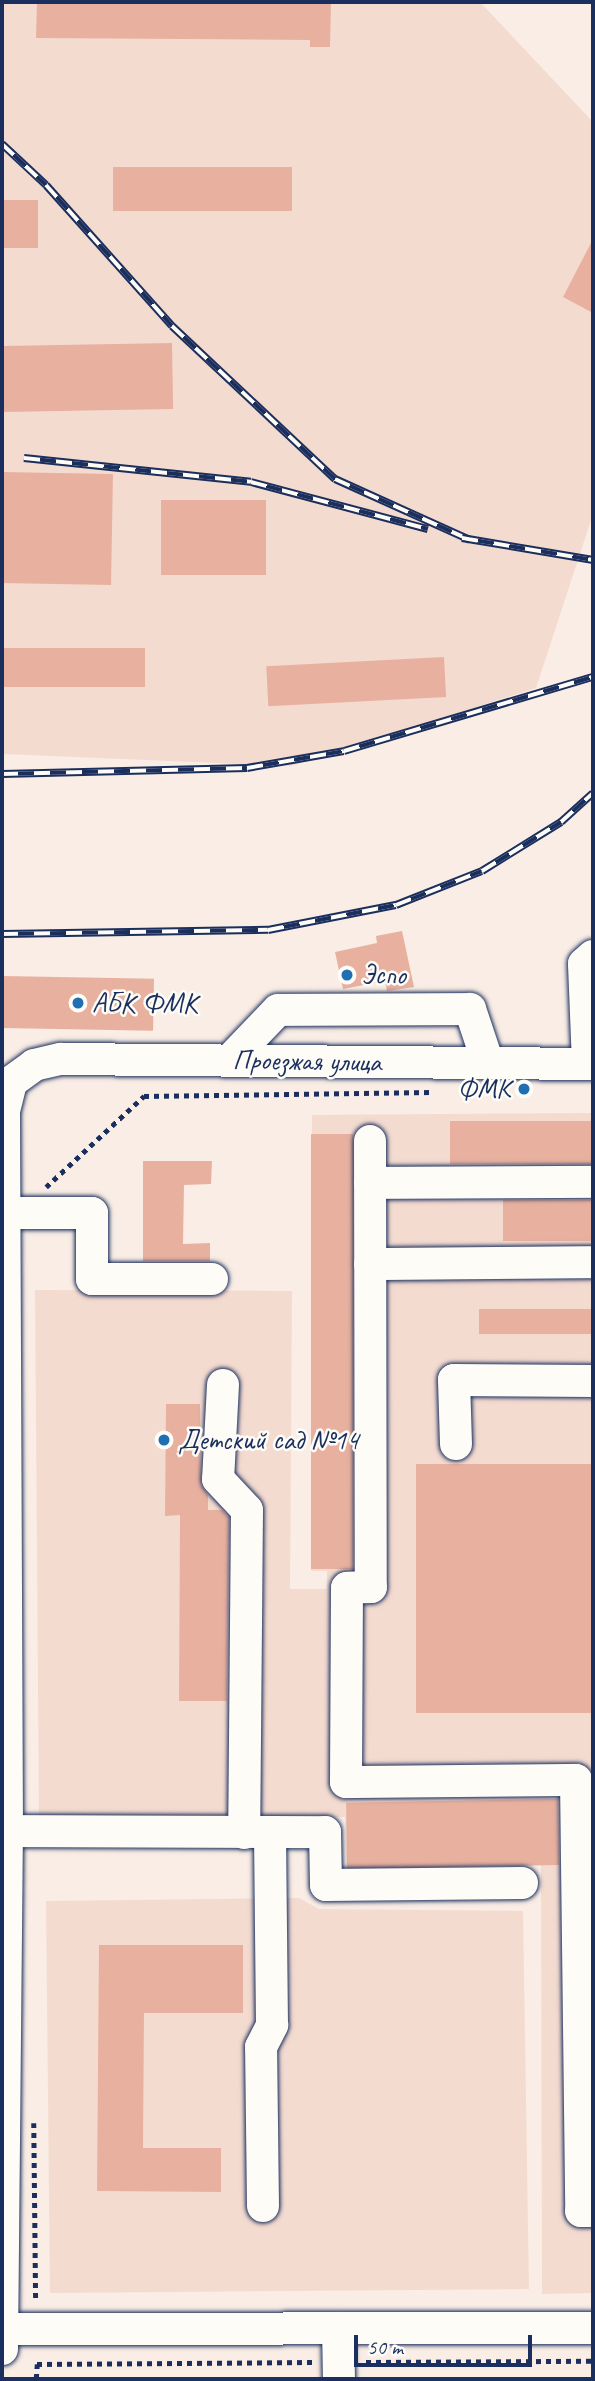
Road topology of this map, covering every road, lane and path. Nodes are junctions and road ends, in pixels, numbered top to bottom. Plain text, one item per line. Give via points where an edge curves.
1 (593, 956) edge
2 (230, 1060) junction
3 (488, 1063) junction
4 (591, 1064) edge
5 (13, 1072) edge
6 (435, 1092) dead end
7 (370, 1141) dead end
8 (593, 1182) edge
9 (370, 1183) junction
10 (18, 1213) junction
11 (4, 1247) edge
12 (593, 1262) edge
13 (370, 1264) junction
14 (212, 1279) dead end
15 (593, 1381) edge
16 (223, 1385) dead end
17 (456, 1444) dead end
18 (5, 1831) edge
19 (257, 1833) junction
20 (522, 1883) dead end
21 (34, 2110) dead end
22 (263, 2206) dead end
23 (593, 2211) edge
24 (3, 2300) edge
25 (35, 2302) dead end
26 (338, 2328) junction
27 (593, 2328) edge
28 (2, 2329) edge
29 (2, 2349) edge
30 (593, 2361) edge
31 (338, 2371) edge
32 (36, 2379) edge

1 - 4 street via 584,964
2 - 3 street, Проезжая улица
2 - 3 street via 278,1010 471,1009
2 - 5 street, Проезжая улица via 61,1059
3 - 4 street, Проезжая улица
5 - 10 street via 5,1096
6 - 10 path via 144,1096
7 - 9 street
8 - 9 street
9 - 13 street
10 - 11 street
10 - 14 street via 92,1213 92,1279
11 - 18 street
12 - 13 street
13 - 23 street via 371,1587 347,1588 346,1782 576,1780 582,2211
15 - 17 street via 454,1380
16 - 19 street via 218,1479 247,1510
18 - 19 street
18 - 24 street
19 - 20 street via 325,1832 326,1885
19 - 22 street via 272,2025 261,2047
21 - 25 path
24 - 28 street
26 - 27 street
26 - 28 street
26 - 31 street
28 - 29 street
30 - 31 path
31 - 32 path via 37,2364

